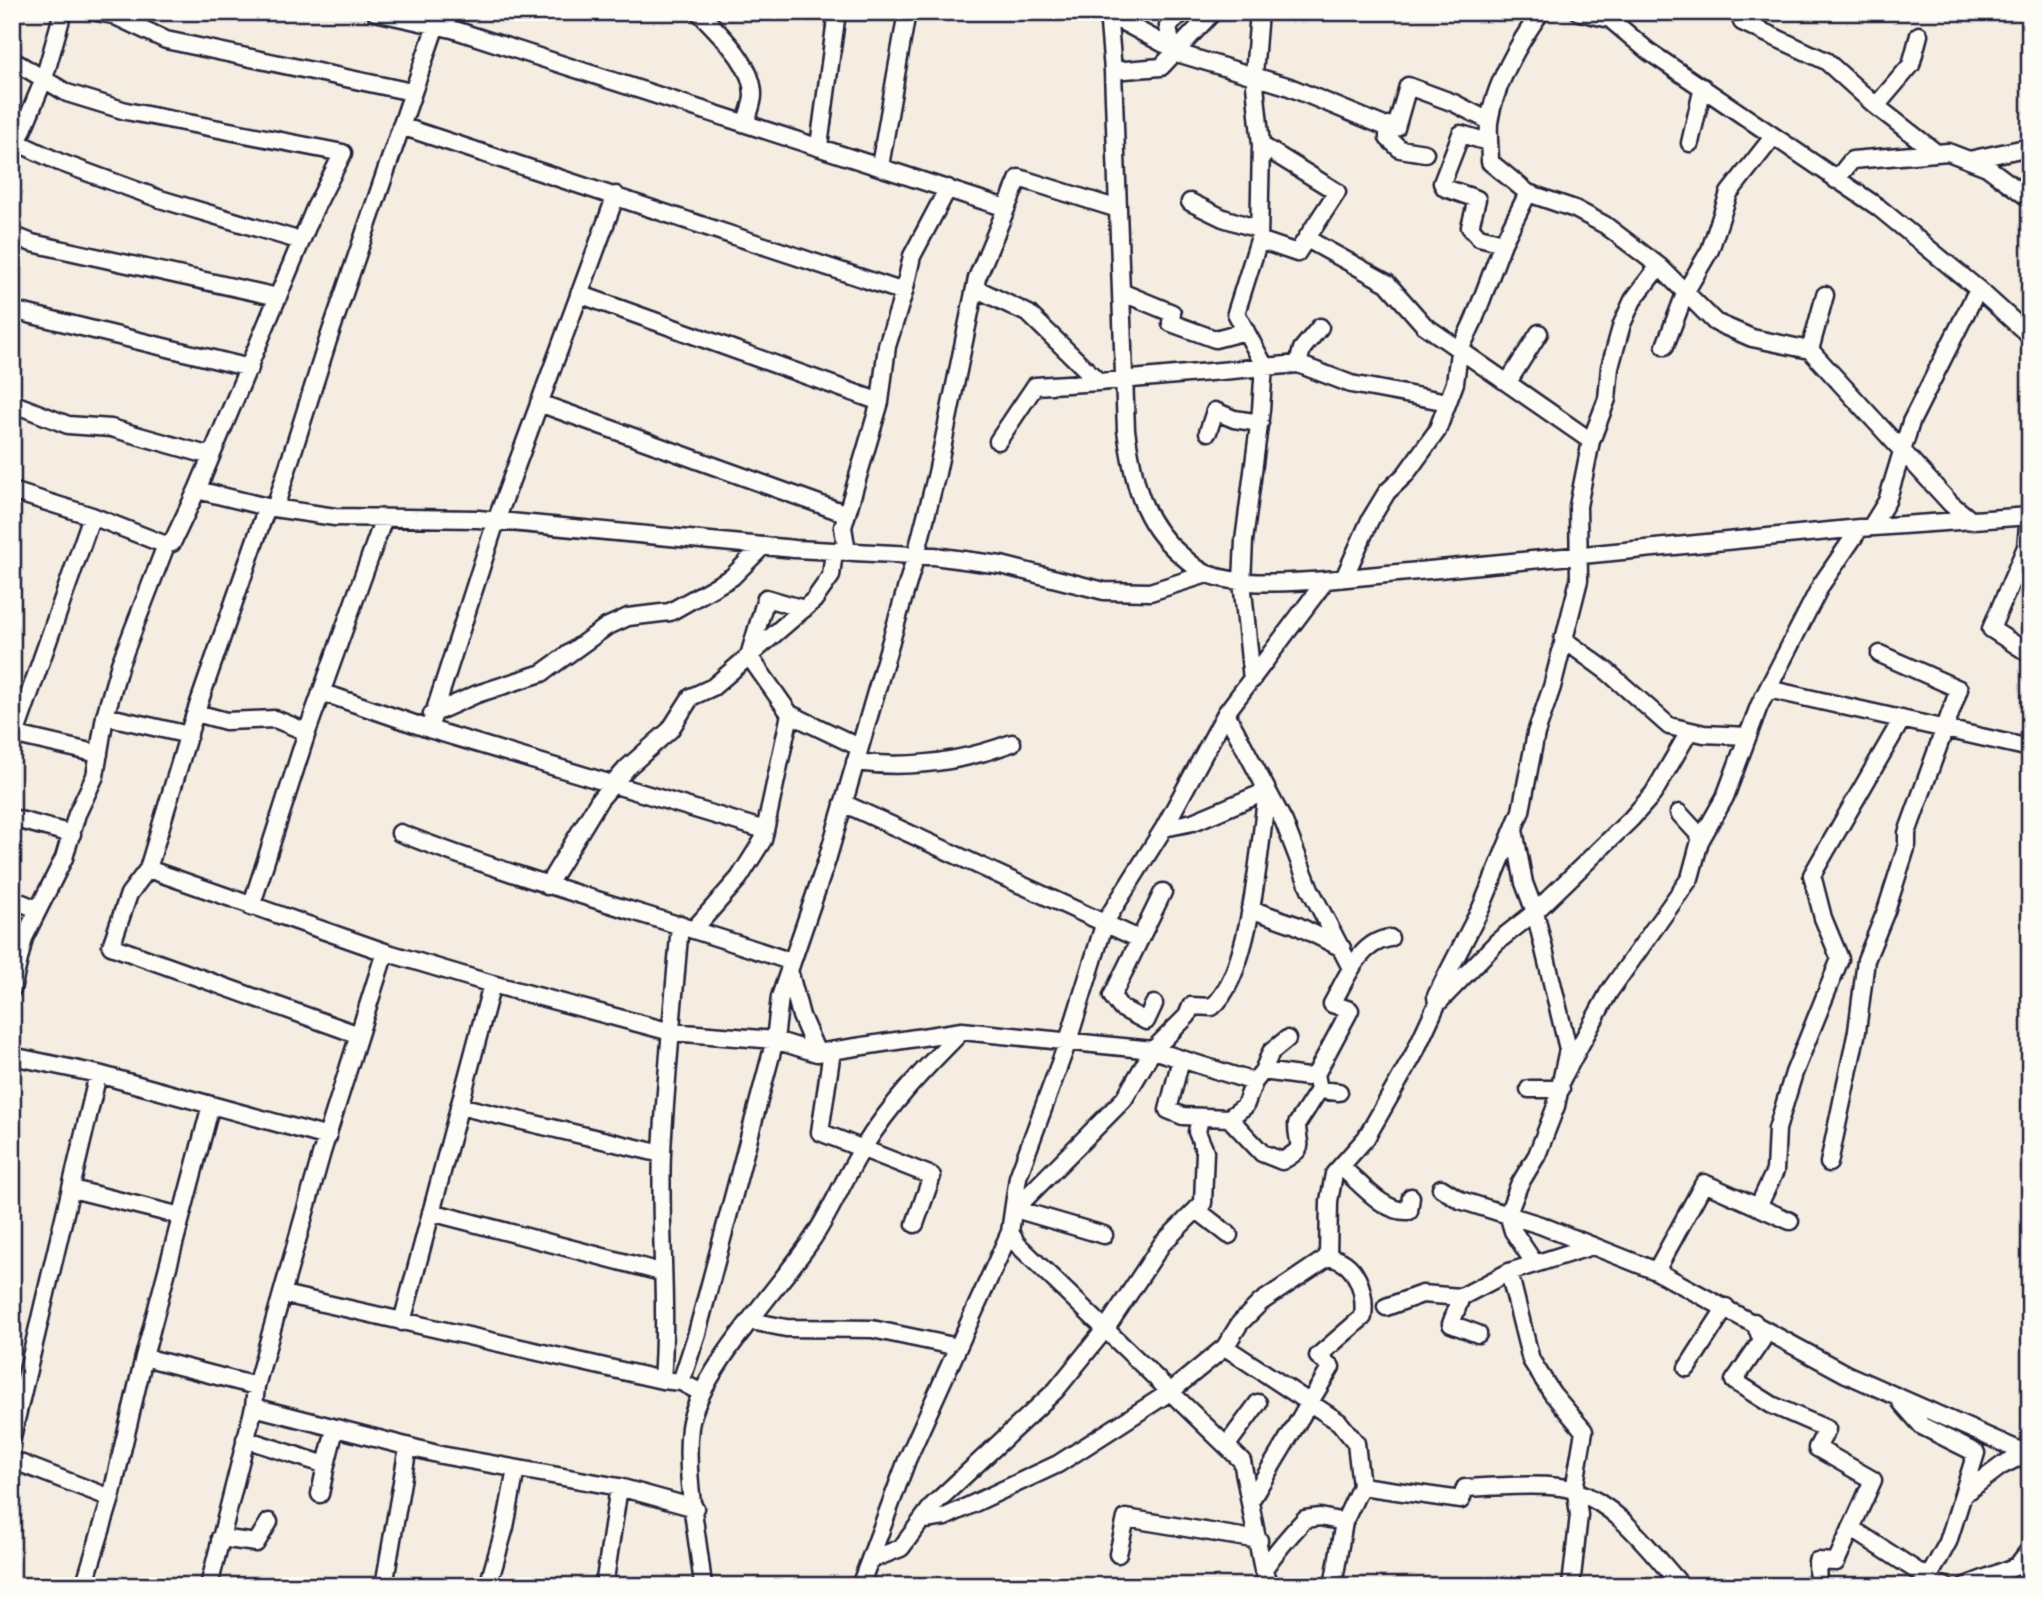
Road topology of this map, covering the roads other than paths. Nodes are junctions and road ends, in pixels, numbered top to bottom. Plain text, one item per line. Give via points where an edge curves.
1 (63, 12) edge
2 (96, 12) edge
3 (375, 12) edge
4 (449, 12) edge
5 (699, 12) edge
6 (836, 12) edge
7 (907, 12) edge
8 (1183, 12) edge
9 (1213, 12) edge
10 (1259, 12) edge
11 (1541, 12) edge
12 (1579, 12) edge
13 (1748, 12) edge
14 (1108, 13) edge
15 (1611, 16) edge
16 (1164, 19) edge
17 (435, 27) junction
18 (1919, 35) dead end
19 (1174, 48) junction
20 (12, 60) edge
21 (1113, 71) junction
22 (1254, 75) junction
23 (44, 79) junction
24 (1703, 87) junction
25 (412, 92) junction
26 (1876, 106) junction
27 (1489, 121) junction
28 (746, 122) junction
29 (1388, 125) junction
30 (401, 126) junction
31 (1773, 136) junction
32 (1488, 142) junction
33 (1690, 143) dead end
34 (1261, 145) junction
35 (14, 146) edge
36 (819, 146) junction
37 (2030, 147) edge
38 (1934, 151) junction
39 (1425, 153) dead end
40 (1969, 160) junction
41 (880, 166) junction
42 (1836, 180) junction
43 (948, 188) junction
44 (1528, 193) junction
45 (616, 195) junction
46 (2030, 199) edge
47 (1190, 202) dead end
48 (1006, 208) junction
49 (1118, 209) junction
50 (1258, 234) junction
51 (12, 235) edge
52 (1307, 239) junction
53 (301, 241) junction
54 (1503, 243) junction
55 (1659, 266) junction
56 (975, 288) junction
57 (1978, 289) junction
58 (1686, 291) junction
59 (904, 292) junction
60 (1121, 292) junction
61 (579, 294) junction
62 (1825, 295) dead end
63 (278, 297) junction
64 (12, 310) edge
65 (1320, 327) dead end
66 (1246, 331) junction
67 (1539, 333) dead end
68 (2030, 337) edge
69 (1665, 346) dead end
70 (1810, 349) junction
71 (1459, 352) junction
72 (1298, 364) junction
73 (1264, 365) junction
74 (250, 368) junction
75 (1124, 381) junction
76 (1099, 382) junction
77 (1508, 382) junction
78 (539, 402) junction
79 (880, 402) junction
80 (1448, 402) junction
81 (12, 403) edge
82 (1260, 423) junction
83 (1208, 432) dead end
84 (998, 441) dead end
85 (1591, 441) junction
86 (1903, 450) junction
87 (211, 456) junction
88 (197, 490) junction
89 (12, 491) edge
90 (271, 507) junction
91 (847, 513) junction
92 (92, 516) junction
93 (2029, 516) edge
94 (383, 518) junction
95 (496, 521) junction
96 (1972, 521) junction
97 (1866, 527) junction
98 (166, 545) junction
99 (763, 546) junction
100 (841, 552) junction
101 (916, 555) junction
102 (1580, 557) junction
103 (1207, 574) junction
104 (1343, 578) junction
105 (1326, 580) junction
106 (1242, 581) junction
107 (804, 609) junction
108 (1563, 639) junction
109 (1880, 654) dead end
110 (2030, 654) edge
111 (749, 656) junction
112 (1252, 680) junction
113 (1768, 689) junction
114 (321, 692) junction
115 (434, 712) junction
116 (196, 713) junction
117 (1226, 713) junction
118 (790, 714) junction
119 (105, 716) junction
120 (1902, 719) junction
121 (422, 726) junction
122 (1945, 729) junction
123 (307, 732) junction
124 (1689, 732) junction
125 (14, 735) edge
126 (189, 735) junction
127 (1748, 736) junction
128 (1012, 743) dead end
129 (2030, 748) edge
130 (99, 754) junction
131 (857, 754) junction
132 (613, 784) junction
133 (1267, 791) junction
134 (843, 803) junction
135 (1679, 813) dead end
136 (12, 818) edge
137 (1164, 828) junction
138 (765, 830) junction
139 (1514, 830) junction
140 (400, 833) dead end
141 (72, 834) junction
142 (1701, 837) junction
143 (148, 869) junction
144 (547, 887) junction
145 (1163, 892) dead end
146 (12, 899) edge
147 (251, 907) junction
148 (37, 909) junction
149 (1250, 909) junction
150 (1535, 912) junction
151 (1104, 925) junction
152 (687, 926) junction
153 (1390, 938) dead end
154 (1139, 939) junction
155 (1372, 944) junction
156 (1340, 948) junction
157 (385, 952) junction
158 (790, 966) junction
159 (1350, 968) junction
160 (13, 982) edge
161 (492, 984) junction
162 (1154, 1004) dead end
163 (1437, 1004) junction
164 (962, 1031) junction
165 (671, 1032) junction
166 (359, 1035) junction
167 (1287, 1039) dead end
168 (775, 1040) junction
169 (1068, 1041) junction
170 (1153, 1050) junction
171 (824, 1052) junction
172 (12, 1056) edge
173 (1181, 1059) junction
174 (98, 1074) junction
175 (1259, 1077) junction
176 (1317, 1082) junction
177 (1562, 1083) junction
178 (1528, 1089) dead end
179 (1339, 1092) dead end
180 (211, 1104) junction
181 (459, 1106) junction
182 (1200, 1118) junction
183 (1229, 1118) junction
184 (328, 1137) junction
185 (862, 1149) junction
186 (662, 1154) junction
187 (1829, 1163) dead end
188 (1341, 1167) junction
189 (1441, 1188) dead end
190 (72, 1189) junction
191 (1411, 1197) dead end
192 (1758, 1207) junction
193 (1015, 1209) junction
194 (1197, 1210) junction
195 (431, 1212) junction
196 (1508, 1213) junction
197 (181, 1216) junction
198 (1790, 1222) dead end
199 (915, 1224) dead end
200 (1010, 1232) junction
201 (1104, 1235) dead end
202 (1229, 1235) dead end
203 (1592, 1245) junction
204 (1328, 1257) junction
205 (1535, 1264) junction
206 (1656, 1271) junction
207 (661, 1272) junction
208 (1509, 1272) junction
209 (283, 1294) junction
210 (1461, 1297) junction
211 (1386, 1307) dead end
212 (1726, 1307) junction
213 (751, 1321) junction
214 (402, 1322) junction
215 (1754, 1322) junction
216 (1107, 1327) junction
217 (1478, 1334) dead end
218 (958, 1347) junction
219 (1225, 1347) junction
220 (144, 1357) junction
221 (1687, 1368) dead end
222 (662, 1380) junction
223 (681, 1382) junction
224 (256, 1386) junction
225 (1170, 1392) junction
226 (702, 1394) junction
227 (1897, 1398) junction
228 (1312, 1402) junction
229 (1258, 1403) dead end
230 (254, 1407) junction
231 (335, 1429) junction
232 (12, 1437) edge
233 (245, 1439) junction
234 (1227, 1445) junction
235 (408, 1447) junction
236 (2028, 1454) edge
237 (12, 1460) edge
238 (326, 1465) junction
239 (516, 1469) junction
240 (1361, 1486) junction
241 (618, 1487) junction
242 (1575, 1491) junction
243 (320, 1494) dead end
244 (1964, 1494) junction
245 (111, 1498) junction
246 (1251, 1500) junction
247 (695, 1508) junction
248 (925, 1520) junction
249 (269, 1522) dead end
250 (1344, 1522) junction
251 (1851, 1528) junction
252 (220, 1538) junction
253 (1259, 1540) junction
254 (2030, 1549) edge
255 (1118, 1554) dead end
256 (870, 1559) junction
257 (1263, 1570) junction
258 (1940, 1584) edge
259 (84, 1586) edge
260 (209, 1586) edge
261 (384, 1586) edge
262 (488, 1586) edge
263 (604, 1586) edge
264 (703, 1586) edge
265 (860, 1586) edge
266 (1270, 1586) edge
267 (1333, 1586) edge
268 (1571, 1586) edge
269 (1682, 1586) edge
270 (1818, 1586) edge
271 (1965, 1586) edge

1 - 23 street
2 - 25 street via 113,15 166,40
3 - 17 street
4 - 17 street
5 - 28 street via 732,48 751,78 753,97
6 - 36 street
7 - 41 street
8 - 16 street
9 - 19 street
10 - 22 street
11 - 27 street via 1508,70
12 - 15 street
13 - 26 street via 1742,22 1826,61
14 - 19 street
14 - 21 street
15 - 24 street via 1648,51
16 - 19 street
17 - 25 street
17 - 28 street
18 - 26 street via 1911,65
19 - 21 street via 1161,67
19 - 22 street
20 - 23 street
21 - 49 street
22 - 29 street
22 - 34 street
23 - 35 street
23 - 53 street via 67,93 126,111 343,153
24 - 31 street
24 - 33 street
25 - 30 street
26 - 38 street
27 - 29 street via 1408,86 1396,128
27 - 32 street
28 - 36 street
29 - 39 street via 1388,138 1400,149
30 - 45 street
30 - 90 street
31 - 42 street
31 - 58 street via 1729,193 1710,250
32 - 44 street via 1490,162
32 - 54 street via 1461,134 1443,183 1445,188 1477,199 1470,227 1479,237
34 - 50 street
34 - 52 street via 1337,192
35 - 53 street via 160,200
36 - 41 street
37 - 40 street
38 - 40 street
38 - 42 street via 1852,160
40 - 46 street via 2006,179
41 - 43 street
42 - 57 street
43 - 48 street
43 - 59 street via 912,256
44 - 54 street
44 - 55 street via 1605,225
45 - 59 street
45 - 61 street
47 - 50 street
48 - 49 street via 1019,178
48 - 56 street
49 - 60 street
50 - 52 street via 1294,254
50 - 66 street via 1236,313
51 - 63 street
52 - 71 street via 1387,283 1424,325
53 - 63 street
54 - 71 street
55 - 58 street
55 - 85 street via 1633,300 1622,324 1610,366 1607,399
56 - 76 street via 1029,314
56 - 101 street
57 - 68 street
57 - 86 street via 1911,422
58 - 69 street
58 - 70 street via 1716,322 1752,338
59 - 79 street via 887,346
60 - 66 street via 1172,313 1171,323 1215,339
60 - 75 street
61 - 78 street
61 - 79 street
62 - 70 street
63 - 74 street
64 - 74 street
65 - 72 street via 1302,349
66 - 73 street
67 - 77 street
70 - 86 street
71 - 77 street
71 - 80 street
72 - 73 street
72 - 80 street via 1351,384
73 - 75 street
73 - 82 street
74 - 87 street
75 - 76 street
75 - 103 street via 1133,480 1147,516 1171,547
76 - 84 street via 1035,386
77 - 85 street
78 - 91 street
78 - 95 street
79 - 91 street
80 - 104 street via 1437,431 1370,520
81 - 87 street via 68,425 111,428
82 - 83 street via 1214,411
82 - 106 street
85 - 102 street via 1578,506
86 - 96 street via 1951,505
86 - 97 street via 1887,501
87 - 88 street
88 - 90 street
88 - 98 street via 172,543
89 - 92 street
90 - 94 street via 334,517
90 - 116 street
91 - 100 street
92 - 98 street
92 - 125 street
93 - 96 street
93 - 110 street via 2026,547 1992,629
94 - 95 street
94 - 114 street
95 - 99 street
95 - 115 street
96 - 97 street
97 - 102 street
97 - 113 street via 1821,584
98 - 119 street
99 - 100 street
99 - 115 street via 732,577 670,612 628,617 606,627 542,673
100 - 101 street
100 - 107 street via 831,576
101 - 103 street via 1001,565 1104,591 1150,592
101 - 131 street
102 - 104 street
102 - 108 street via 1579,580
103 - 106 street
104 - 105 street
105 - 106 street
105 - 112 street
106 - 112 street
107 - 111 street
107 - 111 street via 766,598
108 - 124 street via 1670,726
108 - 139 street
109 - 122 street via 1959,689
111 - 118 street
111 - 132 street via 713,687 691,697 670,730
112 - 117 street
113 - 120 street
113 - 127 street
114 - 121 street
114 - 123 street
115 - 121 street
116 - 123 street via 226,721 275,719
116 - 126 street
117 - 133 street
117 - 137 street
118 - 131 street
118 - 138 street
119 - 126 street
119 - 130 street
120 - 122 street
120 - 192 street via 1812,875 1840,959 1794,1073 1777,1129 1775,1171
121 - 132 street
122 - 129 street
122 - 187 street via 1866,960 1857,1031
123 - 147 street
124 - 127 street
124 - 150 street via 1653,794
125 - 130 street
126 - 143 street
127 - 142 street via 1725,797
128 - 131 street via 925,765 885,766
130 - 141 street via 96,776
131 - 134 street
132 - 138 street
132 - 144 street
133 - 137 street
133 - 149 street
133 - 156 street
134 - 151 street
134 - 158 street
135 - 142 street
136 - 141 street
137 - 151 street
138 - 152 street via 739,878
139 - 150 street
139 - 163 street via 1436,996
140 - 144 street
141 - 148 street
142 - 177 street via 1690,878 1609,992
143 - 147 street
143 - 166 street via 129,894 111,946
144 - 152 street
145 - 154 street
146 - 148 street
147 - 157 street
148 - 160 street
149 - 156 street via 1296,925
149 - 170 street via 1224,998 1212,1007 1191,1006 1187,1016
150 - 163 street via 1498,941
150 - 177 street via 1568,1049
151 - 154 street
151 - 169 street
152 - 158 street
152 - 165 street
153 - 155 street
154 - 162 street via 1112,996 1121,1008 1146,1021
155 - 156 street
155 - 159 street
156 - 159 street
157 - 161 street
157 - 166 street
158 - 168 street via 780,996
158 - 171 street via 801,1016
159 - 176 street via 1332,1004 1350,1010
161 - 165 street
161 - 181 street
163 - 188 street via 1366,1138
164 - 169 street
164 - 171 street
164 - 185 street via 908,1085
165 - 168 street
165 - 186 street
166 - 184 street
167 - 175 street via 1271,1052
168 - 171 street
168 - 223 street
169 - 170 street
169 - 193 street via 1017,1177
170 - 173 street
170 - 193 street via 1124,1099
171 - 185 street via 820,1132
172 - 174 street
173 - 175 street
173 - 182 street via 1168,1110
174 - 180 street
174 - 190 street
175 - 176 street via 1307,1077
175 - 183 street via 1245,1106
176 - 179 street
176 - 183 street via 1297,1124 1300,1150 1282,1160 1262,1153
177 - 178 street
177 - 196 street via 1537,1155
180 - 184 street
180 - 197 street
181 - 186 street
181 - 195 street
182 - 183 street
182 - 194 street via 1197,1132 1205,1151 1205,1178 1203,1203
184 - 209 street
185 - 199 street via 932,1176
185 - 213 street via 812,1240
186 - 207 street
188 - 191 street via 1400,1211 1409,1211
188 - 204 street via 1331,1185
189 - 196 street via 1460,1200
190 - 197 street
190 - 232 street
192 - 198 street
192 - 206 street via 1704,1183
193 - 200 street
193 - 201 street
194 - 202 street
194 - 216 street via 1163,1244
195 - 207 street
195 - 214 street
196 - 203 street
196 - 205 street via 1513,1231
197 - 220 street
200 - 216 street via 1017,1244
200 - 218 street
203 - 205 street
203 - 206 street
204 - 219 street via 1261,1302
204 - 228 street via 1340,1259 1352,1270 1366,1296 1363,1317 1318,1356 1331,1367
205 - 208 street
206 - 212 street
207 - 222 street via 666,1325
208 - 210 street
208 - 242 street via 1531,1360 1584,1431
209 - 214 street
209 - 224 street
210 - 211 street via 1422,1294
210 - 217 street via 1451,1324
212 - 215 street
212 - 221 street
213 - 218 street via 786,1328 872,1329
213 - 226 street
214 - 222 street
215 - 227 street
215 - 251 street via 1762,1340 1734,1381 1772,1405 1826,1429 1818,1448 1873,1480
216 - 225 street
216 - 248 street via 1056,1390 933,1505
218 - 256 street via 907,1460
219 - 225 street
219 - 228 street
220 - 224 street
220 - 245 street
222 - 223 street
223 - 226 street
224 - 230 street
225 - 234 street
225 - 248 street via 1058,1464 945,1517
226 - 247 street via 690,1427
227 - 236 street
227 - 244 street via 1922,1426 1976,1453
228 - 240 street via 1339,1422 1356,1443
228 - 246 street
229 - 234 street
230 - 231 street
230 - 233 street
231 - 235 street
231 - 238 street
233 - 238 street
233 - 252 street
234 - 246 street via 1242,1461
235 - 239 street
235 - 261 street
236 - 244 street via 2001,1466
237 - 245 street
238 - 243 street
239 - 241 street
239 - 262 street
240 - 242 street via 1461,1500 1465,1488
240 - 250 street
241 - 247 street
241 - 263 street
242 - 268 street via 1579,1515
242 - 269 street via 1625,1522
244 - 258 street via 1948,1542 1930,1575
245 - 259 street
246 - 253 street
247 - 264 street
248 - 256 street via 901,1548
249 - 252 street via 256,1543
250 - 257 street via 1305,1519
250 - 267 street
251 - 258 street
251 - 270 street via 1836,1562 1817,1562
252 - 260 street
253 - 255 street via 1126,1518
253 - 257 street
254 - 271 street via 2017,1566
256 - 265 street
257 - 266 street

